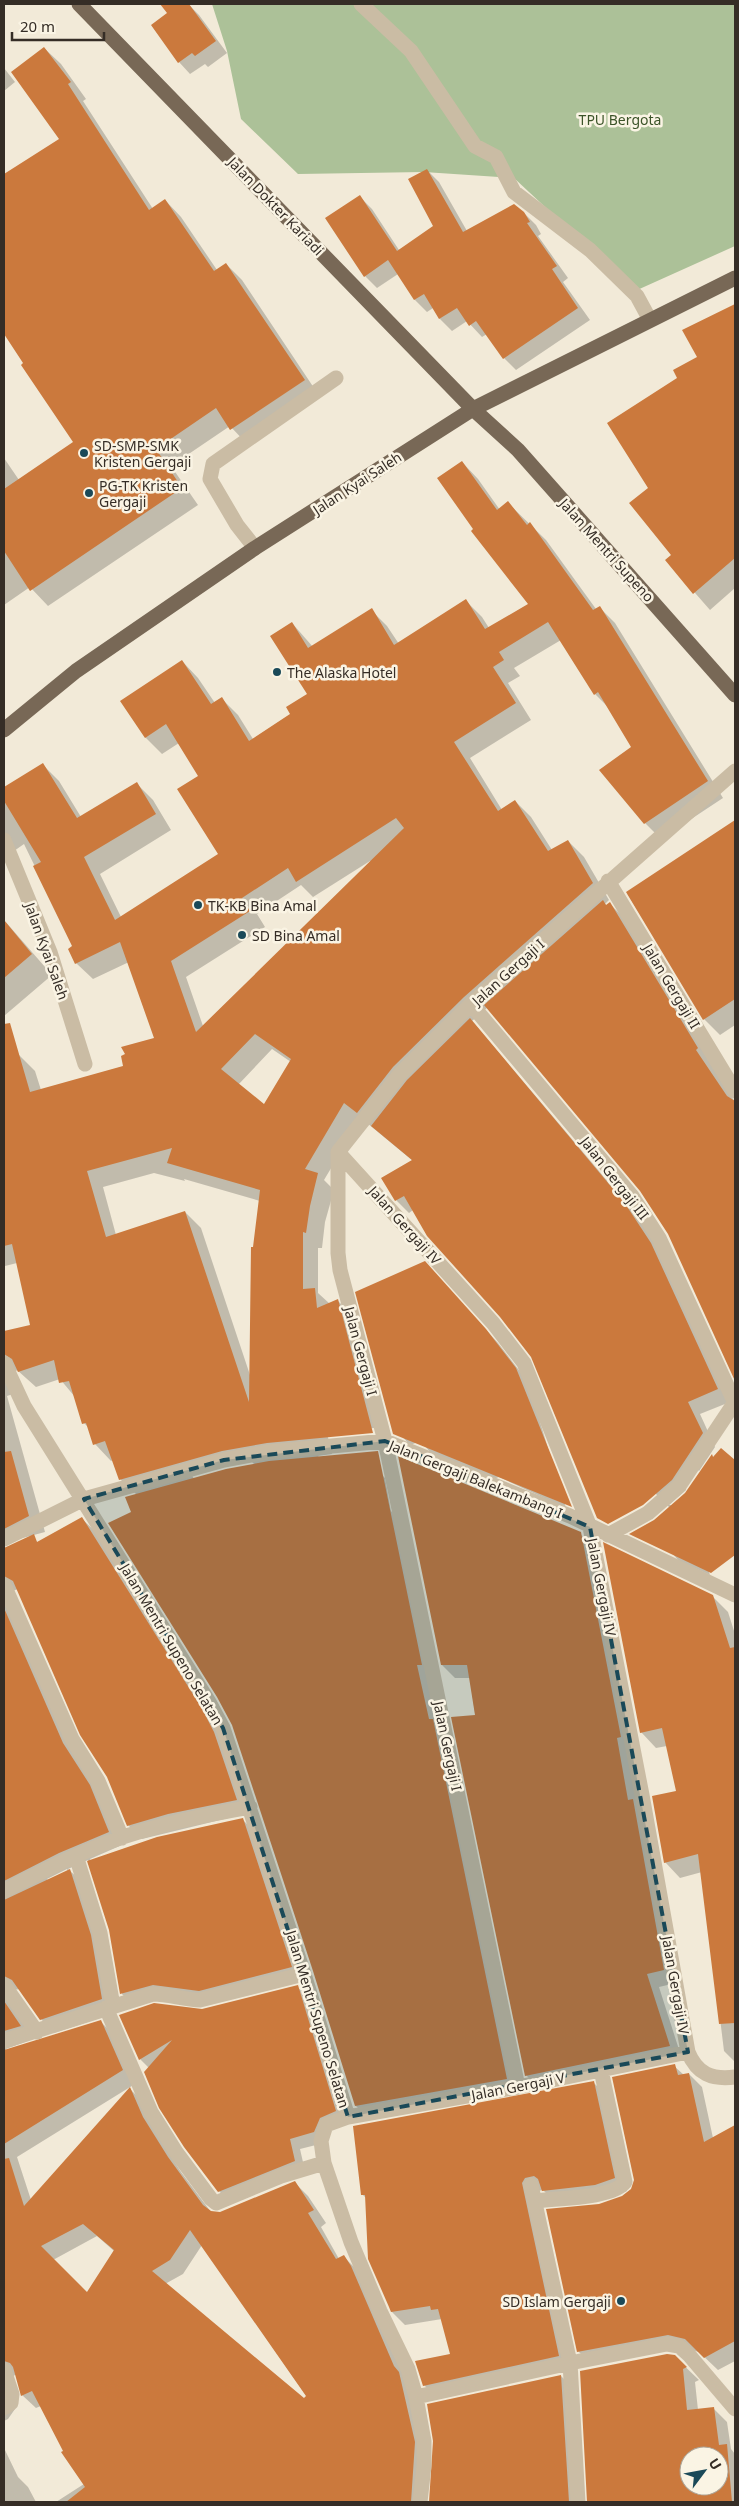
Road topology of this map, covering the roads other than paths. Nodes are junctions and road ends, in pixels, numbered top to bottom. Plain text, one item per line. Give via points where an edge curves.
1 (80, 4) edge
2 (361, 4) edge
3 (735, 278) edge
4 (650, 320) junction
5 (336, 378) dead end
6 (473, 409) junction
7 (256, 548) junction
8 (735, 695) edge
9 (4, 730) edge
10 (735, 771) edge
11 (4, 840) edge
12 (608, 881) junction
13 (471, 1004) junction
14 (85, 1064) dead end
15 (735, 1091) edge
16 (338, 1152) junction
17 (4, 1363) edge
18 (735, 1403) edge
19 (385, 1441) junction
20 (84, 1499) junction
21 (590, 1527) junction
22 (608, 1535) junction
23 (4, 1539) edge
24 (4, 1585) edge
25 (735, 1596) edge
26 (250, 1807) junction
27 (122, 1838) junction
28 (76, 1856) junction
29 (4, 1891) edge
30 (304, 1974) junction
31 (4, 1985) edge
32 (110, 2007) junction
33 (37, 2032) junction
34 (4, 2042) edge
35 (688, 2052) junction
36 (601, 2070) junction
37 (728, 2078) edge
38 (518, 2088) junction
39 (348, 2117) junction
40 (324, 2163) junction
41 (531, 2185) dead end
42 (535, 2201) junction
43 (570, 2363) junction
44 (4, 2370) edge
45 (416, 2397) junction
46 (6, 2407) edge
47 (735, 2410) edge
48 (420, 2502) edge
49 (578, 2502) edge

1 - 6 main road, Jalan Dokter Kariadi
2 - 4 street via 412,51 475,146 496,157 514,192 590,250 637,296
3 - 4 main road, Jalan Kyai Saleh
4 - 6 main road, Jalan Kyai Saleh
5 - 7 street via 213,464 210,479 236,525
6 - 7 main road, Jalan Kyai Saleh
6 - 8 main road, Jalan Mentri Supeno via 518,450
7 - 9 main road, Jalan Kyai Saleh via 76,671
10 - 12 street, Jalan Gergaji I
11 - 14 street, Jalan Kyai Saleh via 50,952
12 - 13 street, Jalan Gergaji I
12 - 15 street, Jalan Gergaji II
13 - 16 street, Jalan Gergaji I via 400,1074
13 - 18 street, Jalan Gergaji III via 647,1217
16 - 19 street, Jalan Gergaji I via 340,1270
16 - 21 street, Jalan Gergaji IV via 493,1323 524,1363
17 - 20 street, Jalan Mentri Supeno Selatan via 24,1406
18 - 22 street via 679,1486 648,1513
19 - 20 street, Jalan Gergaji Balekambang I via 268,1452 224,1460
19 - 21 street, Jalan Gergaji Balekambang I
19 - 38 street, Jalan Gergaji I
20 - 23 street, Jalan Gergaji Balekambang I
20 - 26 street, Jalan Mentri Supeno Selatan via 209,1702 229,1742
21 - 22 street, Jalan Gergaji Balekambang I
21 - 35 street, Jalan Gergaji IV
22 - 25 street, Jalan Gergaji Balekambang I
24 - 27 street via 72,1739 98,1781
26 - 27 street via 167,1824
26 - 30 street, Jalan Mentri Supeno Selatan
27 - 28 street
28 - 29 street
28 - 32 street via 100,1933
30 - 32 street via 200,2000 154,1994
30 - 39 street, Jalan Mentri Supeno Selatan
31 - 33 street
32 - 33 street
32 - 40 street via 151,2112 211,2200 222,2202 281,2176
33 - 34 street
35 - 36 street, Jalan Gergaji V
35 - 37 street, Jalan Gergaji IV via 693,2065 710,2078
36 - 38 street, Jalan Gergaji V
36 - 42 street via 625,2182 616,2190 596,2195
38 - 39 street, Jalan Gergaji V
39 - 40 street, Jalan Gergaji V via 326,2125 322,2132
40 - 45 street, Jalan Gergaji V via 351,2242 404,2360
41 - 42 street
42 - 43 street
43 - 45 street
43 - 47 street via 667,2344 679,2346
43 - 49 street
44 - 46 street via 12,2394 12,2403
45 - 48 street, Jalan Gergaji V via 424,2441

